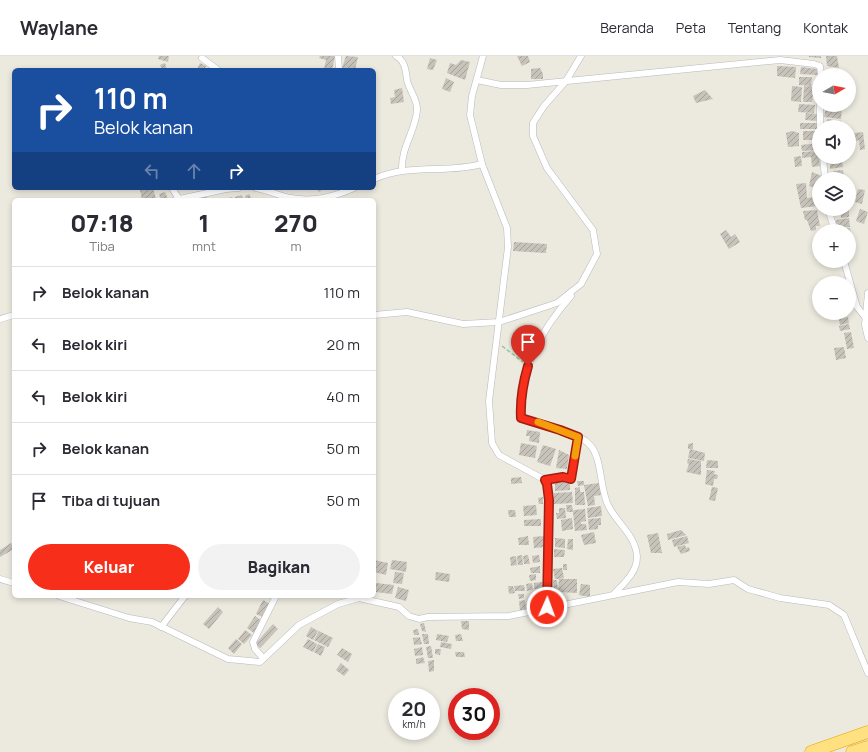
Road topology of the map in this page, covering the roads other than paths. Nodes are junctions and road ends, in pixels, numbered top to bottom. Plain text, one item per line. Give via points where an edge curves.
1 (338, 56) edge
2 (396, 56) edge
3 (484, 56) edge
4 (581, 56) edge
5 (202, 58) dead end
6 (215, 68) edge
7 (339, 68) edge
8 (820, 68) edge
9 (477, 80) junction
10 (566, 81) junction
11 (482, 164) junction
12 (402, 170) junction
13 (376, 178) edge
14 (221, 190) edge
15 (272, 190) edge
16 (350, 190) edge
17 (182, 198) edge
18 (290, 198) edge
19 (330, 198) edge
20 (846, 268) edge
21 (581, 284) junction
22 (868, 293) edge
23 (12, 315) edge
24 (376, 315) edge
25 (865, 317) junction
26 (0, 318) edge
27 (499, 322) junction
28 (868, 338) edge
29 (578, 437) junction
30 (545, 480) junction
31 (0, 579) edge
32 (12, 582) edge
33 (613, 595) junction
34 (65, 598) edge
35 (183, 598) edge
36 (275, 598) edge
37 (547, 607) junction
38 (161, 627) junction
39 (264, 658) junction
40 (868, 674) edge
41 (868, 732) edge
42 (868, 746) edge
43 (811, 752) edge
44 (852, 752) edge

1 - 7 street
2 - 12 street via 406,70 417,108 402,161
3 - 9 street
4 - 10 street
5 - 6 street
8 - 10 street via 814,64 780,60
9 - 10 street via 501,85
9 - 11 street via 470,115
10 - 21 street via 533,123 533,136 547,168 593,230 597,254
11 - 12 street via 466,169
11 - 27 street via 507,228 508,247
12 - 13 street
14 - 17 street
15 - 18 street
16 - 19 street
20 - 25 street via 857,307
21 - 27 street via 557,303
21 - 29 street via 551,318 531,356 520,404 521,418
22 - 25 street
23 - 26 street
24 - 27 street via 407,312 463,324
25 - 28 street
27 - 30 street via 489,401 492,443 499,455
29 - 30 street via 571,479 563,477
29 - 33 street via 590,445 594,452 608,507 631,538 636,550 636,565 631,575
30 - 37 street via 549,500
31 - 32 street
33 - 37 street
33 - 40 street via 678,582 709,584 734,580 748,589 780,598 829,605 844,615
34 - 38 street via 128,618 152,622
35 - 38 street
36 - 39 street via 254,642 255,649
37 - 39 street via 509,616 419,619 409,616 399,607 359,598 338,604 299,625
38 - 39 street via 228,659 260,662
41 - 43 highway
42 - 44 highway

